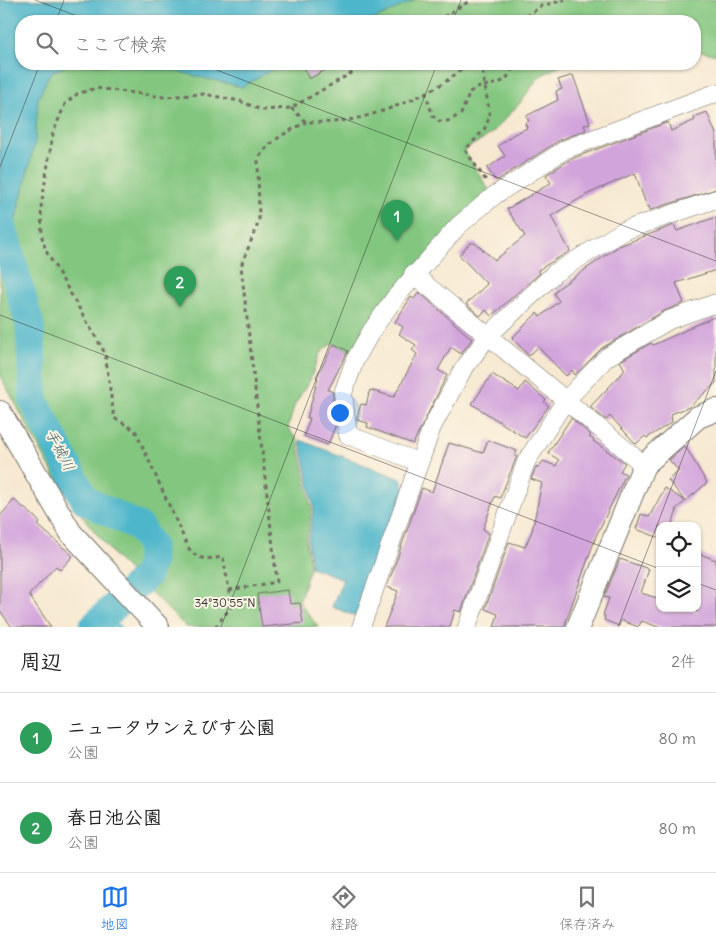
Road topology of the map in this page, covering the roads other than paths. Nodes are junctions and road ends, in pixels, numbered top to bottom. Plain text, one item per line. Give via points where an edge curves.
1 (715, 98) edge
2 (716, 199) edge
3 (413, 274) junction
4 (716, 303) edge
5 (488, 336) junction
6 (565, 401) junction
7 (716, 410) edge
8 (0, 412) edge
9 (418, 462) junction
10 (644, 466) junction
11 (152, 620) edge
12 (580, 626) edge
13 (361, 627) edge
14 (467, 627) edge

1 - 3 street via 566,150 495,195 458,226
2 - 5 street via 623,231 555,273
3 - 5 street
3 - 9 street via 372,330 342,393 348,435
4 - 6 street via 669,320 607,357
5 - 6 street
5 - 9 street via 462,371 432,427
6 - 10 street
6 - 14 street via 526,462
7 - 10 street via 698,417
8 - 11 street via 71,533
9 - 13 street
10 - 12 street

